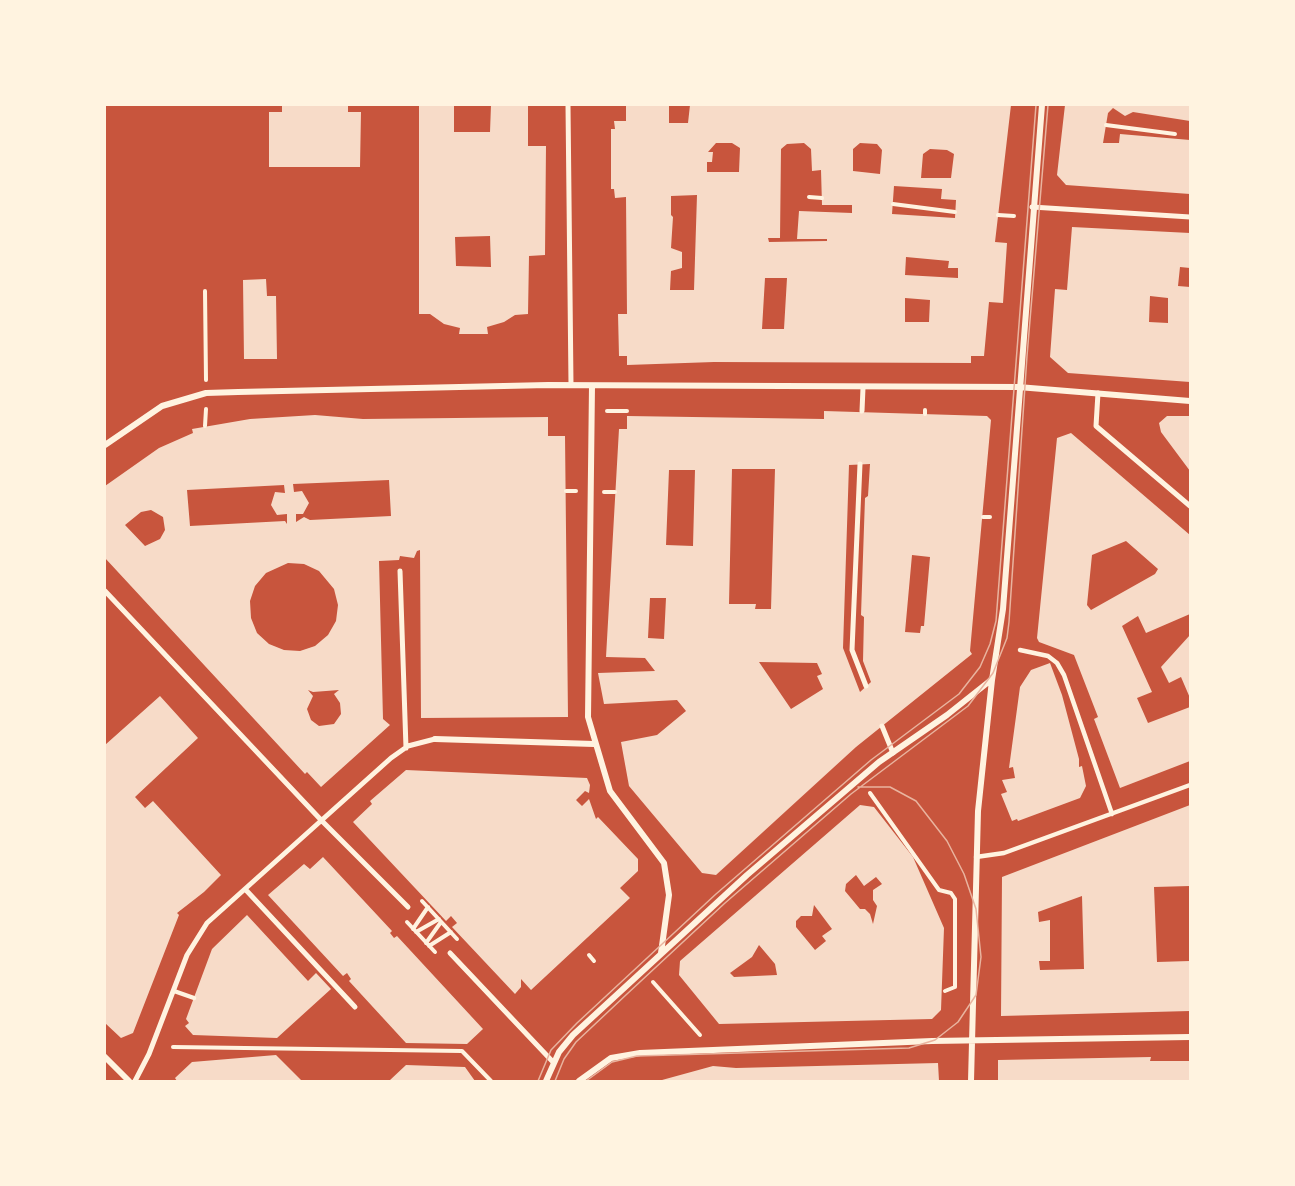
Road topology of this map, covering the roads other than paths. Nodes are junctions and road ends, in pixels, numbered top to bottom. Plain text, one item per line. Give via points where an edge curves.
1 (568, 105) edge
2 (1042, 105) edge
3 (1032, 207) junction
4 (1190, 217) edge
5 (571, 385) junction
6 (592, 386) junction
7 (1018, 387) junction
8 (863, 388) junction
9 (1098, 393) junction
10 (1190, 401) edge
11 (862, 411) dead end
12 (105, 445) edge
13 (860, 464) dead end
14 (1190, 506) edge
15 (400, 571) dead end
16 (105, 591) edge
17 (1020, 650) dead end
18 (992, 680) junction
19 (866, 687) dead end
20 (882, 726) dead end
21 (435, 739) joint
22 (594, 744) junction
23 (406, 748) junction
24 (893, 753) junction
25 (1190, 785) edge
26 (1112, 814) junction
27 (322, 820) junction
28 (976, 857) junction
29 (245, 889) junction
30 (408, 907) dead end
31 (450, 953) dead end
32 (661, 954) junction
33 (174, 991) junction
34 (194, 998) dead end
35 (355, 1007) dead end
36 (1190, 1037) edge
37 (972, 1040) junction
38 (105, 1057) edge
39 (553, 1062) junction
40 (129, 1081) edge
41 (135, 1081) edge
42 (546, 1081) edge
43 (579, 1081) edge
44 (971, 1081) edge

1 - 5 street
2 - 3 street
3 - 4 street
3 - 7 street
5 - 6 street
5 - 12 street via 206,393 162,406
6 - 8 street
6 - 22 street via 586,697
7 - 8 street
7 - 9 street
7 - 18 street via 1003,609
8 - 11 street
9 - 10 street
9 - 14 street via 1096,426
13 - 19 street via 852,650
15 - 23 street
16 - 27 street
17 - 26 lane via 1048,656 1064,675
18 - 24 street
18 - 28 street
20 - 24 street
21 - 22 street
21 - 23 street
22 - 32 street via 618,804 664,863 669,895
23 - 27 street
24 - 32 street via 747,875
25 - 26 lane
26 - 28 lane via 1004,852
27 - 29 street
27 - 30 street
28 - 37 street
29 - 33 street via 196,937
29 - 35 street
31 - 39 street
32 - 39 street via 573,1035
33 - 34 lane
33 - 41 street
36 - 37 street
37 - 43 street via 618,1056
37 - 44 street
38 - 40 street
39 - 42 street

